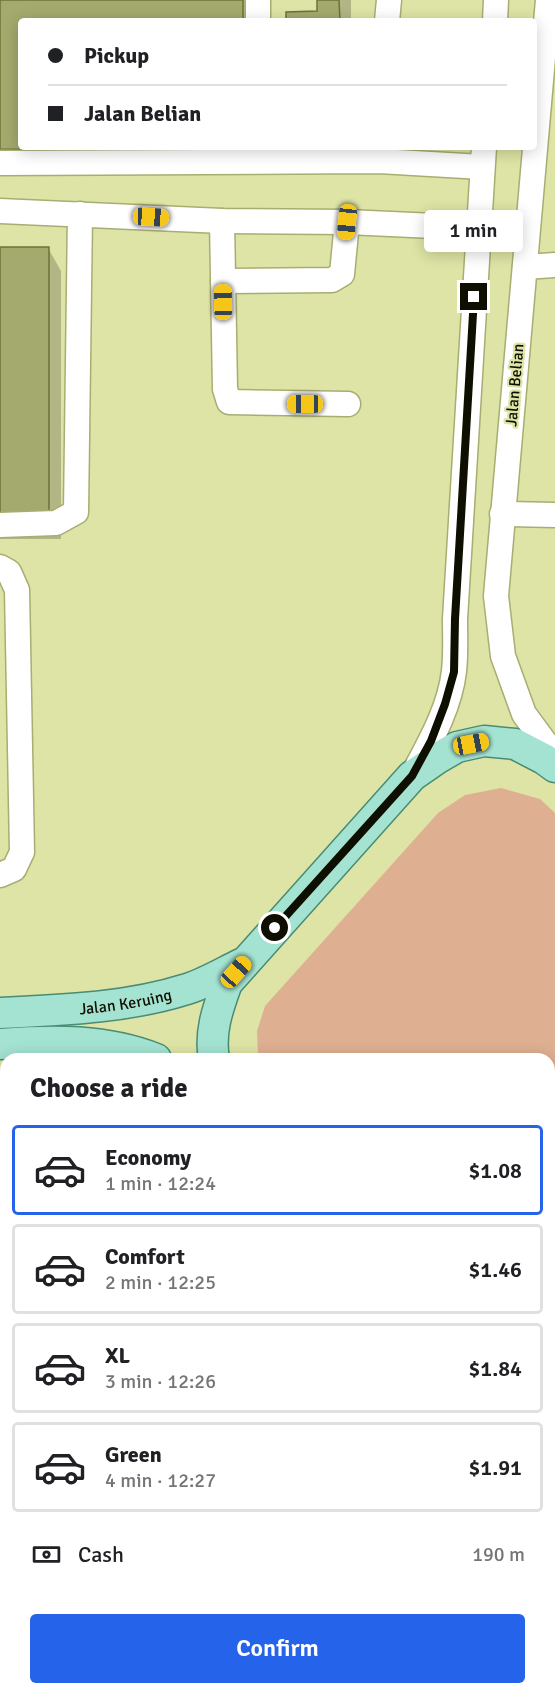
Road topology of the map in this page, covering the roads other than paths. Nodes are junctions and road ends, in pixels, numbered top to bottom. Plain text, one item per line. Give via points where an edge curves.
1 (258, 0) edge
2 (389, 0) edge
3 (496, 0) edge
4 (548, 0) edge
5 (258, 18) edge
6 (387, 18) edge
7 (495, 18) edge
8 (548, 81) edge
9 (380, 154) edge
10 (259, 155) edge
11 (483, 157) edge
12 (0, 163) edge
13 (0, 212) edge
14 (80, 213) junction
15 (222, 221) junction
16 (347, 222) junction
17 (478, 228) junction
18 (555, 265) edge
19 (525, 267) junction
20 (223, 281) junction
21 (348, 404) dead end
22 (502, 514) junction
23 (555, 515) edge
24 (0, 525) edge
25 (0, 567) edge
26 (555, 756) edge
27 (555, 767) edge
28 (412, 776) junction
29 (0, 875) edge
30 (245, 962) junction
31 (0, 1013) edge
32 (18, 1049) edge
33 (138, 1053) edge
34 (213, 1053) edge
35 (0, 1114) edge
36 (0, 1136) edge

1 - 5 street
2 - 6 street
3 - 7 street
4 - 8 street, Jalan Belian
8 - 19 street, Jalan Belian
9 - 10 street
9 - 11 street
10 - 12 street
11 - 17 street
13 - 14 street
14 - 15 street
14 - 24 street via 76,512 56,523
15 - 16 street
15 - 20 street
16 - 17 street
16 - 20 street via 342,274 332,280
17 - 28 street via 454,672 431,741
18 - 19 street
19 - 22 street, Jalan Belian
20 - 21 street via 225,389 229,402
22 - 23 street
22 - 26 street, Jalan Belian via 496,596 503,656 524,714
25 - 29 street via 9,572 17,590 22,852 14,869
27 - 28 main road via 515,744 484,741 458,747
28 - 30 main road
30 - 31 main road, Jalan Keruing via 189,988 157,997 90,1008
30 - 34 main road via 227,983 216,1011
32 - 33 main road, Jalan Keruing via 93,1042
35 - 36 street

